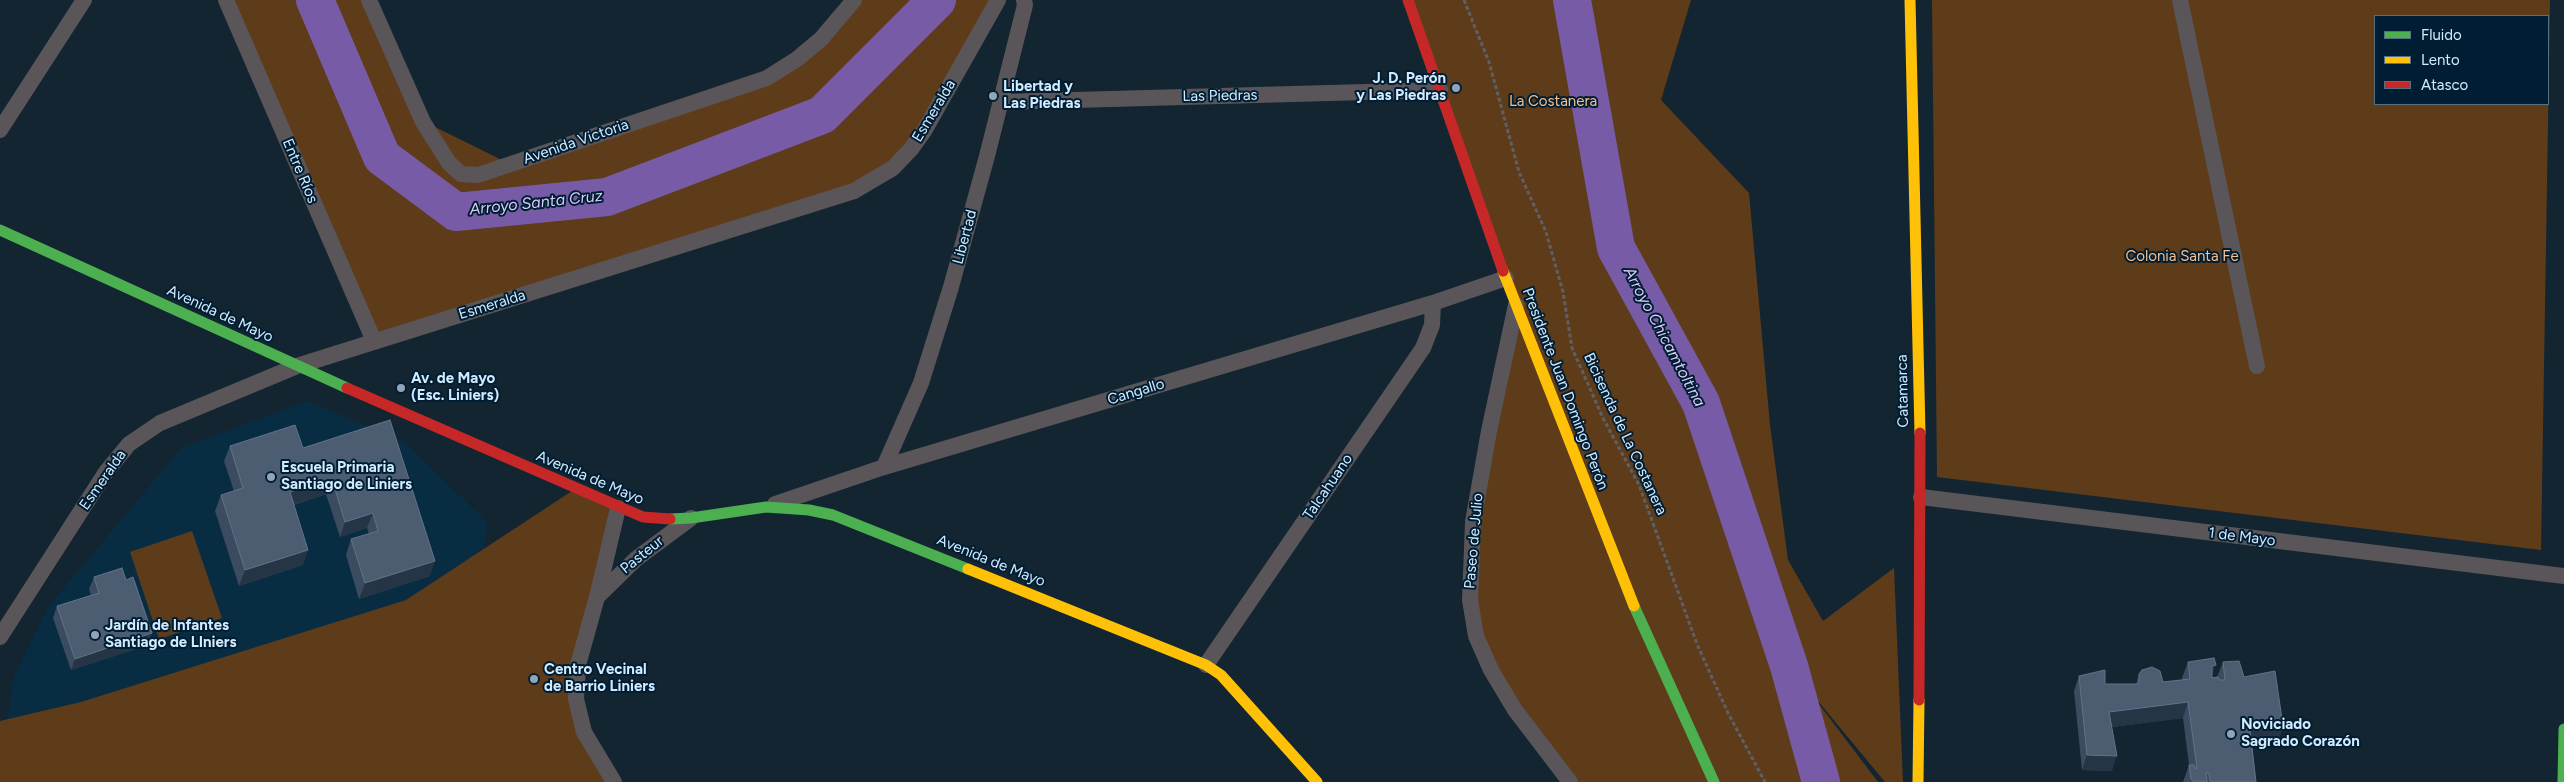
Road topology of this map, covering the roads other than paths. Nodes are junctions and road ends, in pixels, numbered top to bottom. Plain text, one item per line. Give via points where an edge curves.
1 (84, 0) edge
2 (226, 0) edge
3 (369, 0) edge
4 (854, 0) edge
5 (998, 0) edge
6 (1024, 0) edge
7 (1408, 0) edge
8 (1910, 0) edge
9 (2180, 0) edge
10 (1440, 90) junction
11 (1000, 102) junction
12 (0, 130) edge
13 (0, 230) edge
14 (1506, 278) junction
15 (1433, 303) junction
16 (1516, 305) junction
17 (374, 341) junction
18 (297, 366) junction
19 (2257, 366) dead end
20 (884, 467) junction
21 (1921, 497) junction
22 (766, 507) junction
23 (618, 508) junction
24 (691, 518) junction
25 (2564, 576) edge
26 (597, 596) junction
27 (0, 637) edge
28 (1206, 665) junction
29 (2564, 729) edge
30 (614, 782) edge
31 (1317, 782) edge
32 (1570, 782) edge
33 (1714, 782) edge
34 (1918, 782) edge
35 (2563, 782) edge

1 - 12 street
2 - 17 street, Entre Ríos
3 - 4 street, Avenida Victoria via 423,122 449,163 461,174 478,175 767,78 821,39
5 - 17 street, Esmeralda via 911,149 893,168 854,191
6 - 11 street, Libertad
7 - 10 street, Presidente Juan Domingo Perón
8 - 21 street, Catamarca
9 - 19 street
10 - 11 street, Las Piedras
10 - 14 street, Presidente Juan Domingo Perón
11 - 20 street, Libertad via 946,304 921,382
13 - 18 street, Avenida de Mayo
14 - 15 street, Cangallo
14 - 16 street, Presidente Juan Domingo Perón
15 - 20 street, Cangallo
15 - 28 street, Talcahuano via 1432,325 1423,348
16 - 32 street, Paseo de Julio via 1473,522 1470,600 1476,636 1491,670 1515,710
16 - 33 street, Presidente Juan Domingo Perón via 1632,602
17 - 18 street, Esmeralda
18 - 23 street, Avenida de Mayo
18 - 27 street, Esmeralda via 160,423 128,444 106,472
20 - 22 street, Cangallo
21 - 25 street, 1 de Mayo
21 - 34 street, Catamarca
22 - 24 street, Avenida de Mayo
22 - 28 street, Avenida de Mayo via 809,510 856,523
23 - 24 street, Avenida de Mayo via 654,519
23 - 26 street, Pasteur
24 - 26 street, Pasteur via 636,559
26 - 30 street, Pasteur via 578,665 576,699 584,732
28 - 31 street, Avenida de Mayo via 1221,675
29 - 35 street

